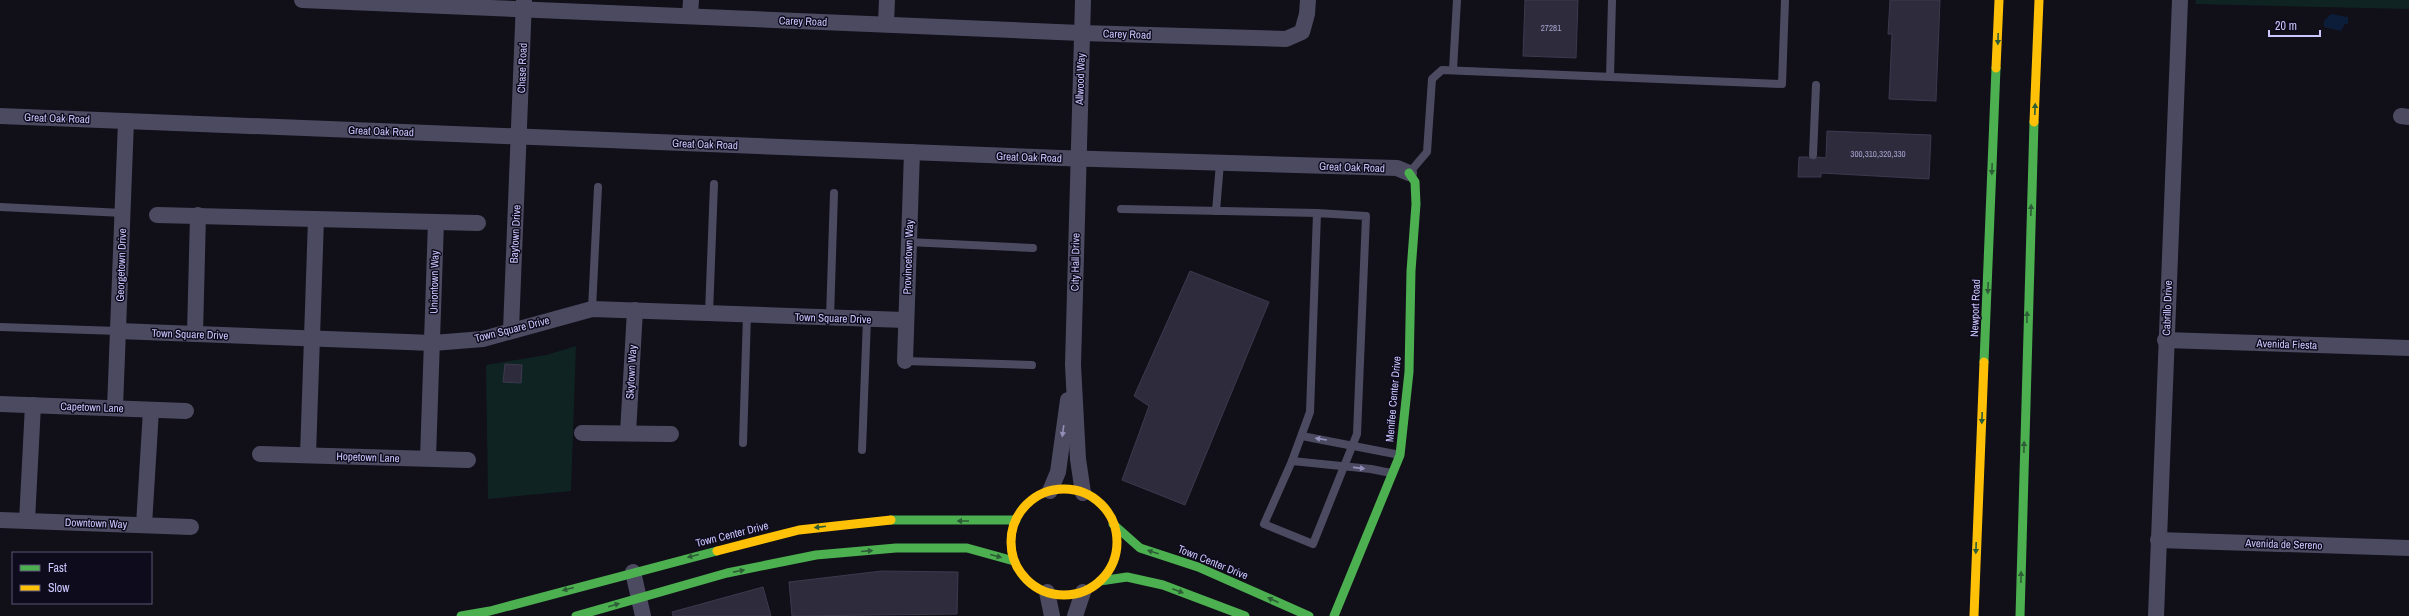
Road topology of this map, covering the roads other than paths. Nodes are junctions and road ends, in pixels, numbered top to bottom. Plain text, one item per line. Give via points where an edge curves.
1 (302, 0) edge
2 (691, 0) edge
3 (887, 0) edge
4 (1083, 0) edge
5 (1308, 0) edge
6 (1457, 0) edge
7 (1612, 0) edge
8 (1785, 0) edge
9 (1999, 0) edge
10 (2039, 0) edge
11 (2180, 0) edge
12 (524, 5) edge
13 (690, 16) junction
14 (886, 24) junction
15 (1081, 33) junction
16 (1453, 70) junction
17 (1610, 77) junction
18 (1816, 85) dead end
19 (0, 116) edge
20 (126, 121) junction
21 (520, 137) junction
22 (912, 152) junction
23 (1813, 155) dead end
24 (1077, 159) junction
25 (1220, 163) junction
26 (1409, 173) junction
27 (714, 184) dead end
28 (598, 187) dead end
29 (834, 193) dead end
30 (0, 207) edge
31 (1120, 209) dead end
32 (1216, 211) junction
33 (123, 213) junction
34 (1317, 213) junction
35 (157, 214) dead end
36 (198, 216) junction
37 (316, 219) junction
38 (436, 222) junction
39 (478, 223) dead end
40 (908, 242) junction
41 (1033, 248) dead end
42 (592, 309) junction
43 (635, 310) junction
44 (709, 313) junction
45 (747, 314) junction
46 (830, 318) junction
47 (867, 319) junction
48 (905, 320) junction
49 (0, 327) edge
50 (511, 330) junction
51 (118, 331) junction
52 (195, 334) junction
53 (312, 339) junction
54 (2165, 340) junction
55 (433, 343) junction
56 (2409, 348) edge
57 (905, 361) joint
58 (1032, 365) dead end
59 (1073, 365) junction
60 (0, 404) edge
61 (33, 405) junction
62 (115, 408) junction
63 (151, 410) junction
64 (186, 411) dead end
65 (582, 432) dead end
66 (628, 433) junction
67 (671, 434) dead end
68 (1302, 436) junction
69 (743, 443) dead end
70 (1352, 444) junction
71 (862, 450) dead end
72 (260, 454) dead end
73 (308, 455) junction
74 (1400, 455) junction
75 (428, 458) junction
76 (468, 460) dead end
77 (1292, 461) junction
78 (1344, 466) junction
79 (1393, 474) junction
80 (1050, 491) junction
81 (1083, 493) junction
82 (0, 520) edge
83 (1016, 520) junction
84 (27, 521) junction
85 (1114, 524) junction
86 (144, 525) junction
87 (191, 527) dead end
88 (2158, 540) junction
89 (2409, 548) edge
90 (1014, 561) junction
91 (633, 572) junction
92 (1100, 582) junction
93 (1047, 592) junction
94 (1083, 592) junction
95 (639, 598) junction
96 (461, 616) edge
97 (576, 616) edge
98 (643, 616) edge
99 (1052, 616) edge
100 (1075, 616) edge
101 (1245, 616) edge
102 (1309, 616) edge
103 (1334, 616) edge
104 (1974, 616) edge
105 (2020, 616) edge
106 (2156, 616) edge

1 - 12 street, Carey Road
2 - 13 street
3 - 14 street
4 - 15 street, Allwood Way
5 - 15 street, Carey Road via 1302,32 1286,39
6 - 16 lane
7 - 17 lane
8 - 17 lane via 1782,84
9 -> 104 street, Newport Road
105 -> 10 street via 2029,249
11 - 54 street, Cabrillo Drive
12 - 13 street, Carey Road
12 - 21 street, Chase Road
13 - 14 street, Carey Road
14 - 15 street, Carey Road
15 - 24 street, Allwood Way
16 - 17 lane
16 - 26 lane via 1442,70 1432,79 1427,152
18 - 23 lane
19 - 20 street, Great Oak Road
20 - 21 street, Great Oak Road
20 - 33 street, Georgetown Drive
21 - 22 street, Great Oak Road
21 - 50 street, Baytown Drive
22 - 24 street, Great Oak Road
22 - 40 street, Provincetown Way
24 - 25 street, Great Oak Road
24 - 59 street, City Hall Drive
25 - 26 street, Great Oak Road via 1397,168
25 - 32 lane
26 - 74 street, Menifee Center Drive via 1416,182 1416,204 1408,372
27 - 44 lane
28 - 42 lane
29 - 46 lane
30 - 33 lane
31 - 32 lane
32 - 34 lane
33 - 51 street, Georgetown Drive
34 - 68 lane via 1310,412
34 - 70 lane via 1366,216 1357,434
35 - 36 street
36 - 37 street
36 - 52 street
37 - 38 street
37 - 53 street
38 - 39 street
38 - 55 street, Uniontown Way
40 - 41 lane
40 - 48 street, Provincetown Way
42 - 43 street, Town Square Drive
42 - 50 street, Town Square Drive
43 - 44 street, Town Square Drive
43 - 66 street, Skytown Way
44 - 45 street, Town Square Drive
45 - 46 street, Town Square Drive
45 - 69 lane
46 - 47 street, Town Square Drive
47 - 48 street, Town Square Drive
47 - 71 lane
48 - 57 street, Provincetown Way
49 - 51 lane
50 - 55 street, Town Square Drive via 483,339
51 - 52 street, Town Square Drive
51 - 62 street, Georgetown Drive
52 - 53 street, Town Square Drive
53 - 55 street, Town Square Drive
53 - 73 street
54 - 56 street, Avenida Fiesta
54 - 88 street, Cabrillo Drive
55 - 75 street
57 - 58 lane
59 -> 80 street, City Hall Drive via 1058,472
59 - 81 street, City Hall Drive via 1078,459
60 - 61 street, Capetown Lane
61 - 62 street, Capetown Lane
61 - 84 street
62 - 63 street, Capetown Lane
63 - 64 street, Capetown Lane
63 - 86 street
65 - 66 street
66 - 67 street
70 -> 68 lane
68 - 77 lane
70 - 74 lane
70 - 78 lane
72 - 73 street, Hopetown Lane
73 - 75 street, Hopetown Lane
74 - 79 street, Menifee Center Drive
75 - 76 street, Hopetown Lane
77 - 78 lane
77 - 78 lane via 1264,524 1313,544
78 -> 79 lane
79 - 103 street, Menifee Center Drive
80 - 81 street, Town Center Drive via 1067,490
80 - 83 street, Town Center Drive via 1030,502
81 - 85 street, Town Center Drive via 1104,508
82 - 84 street, Downtown Way
83 - 90 street, Town Center Drive via 1012,540
83 -> 91 street, Town Center Drive via 878,520 799,530
84 - 86 street, Downtown Way
85 - 92 street, Town Center Drive via 1117,540 1115,555
102 -> 85 street, Town Center Drive via 1198,567 1140,548
86 - 87 street, Downtown Way
88 - 89 street, Avenida de Sereno
88 - 106 street, Cabrillo Drive
90 - 93 street, Town Center Drive via 1027,580
95 -> 90 street via 727,573 816,555 896,548 967,548
91 - 95 street
91 -> 96 street, Town Center Drive via 490,611
92 - 94 street, Town Center Drive
92 -> 101 street, Town Center Drive via 1127,577 1163,585
93 - 94 street, Town Center Drive via 1068,595
93 - 99 street
94 - 100 street
97 -> 95 street
95 - 98 street

